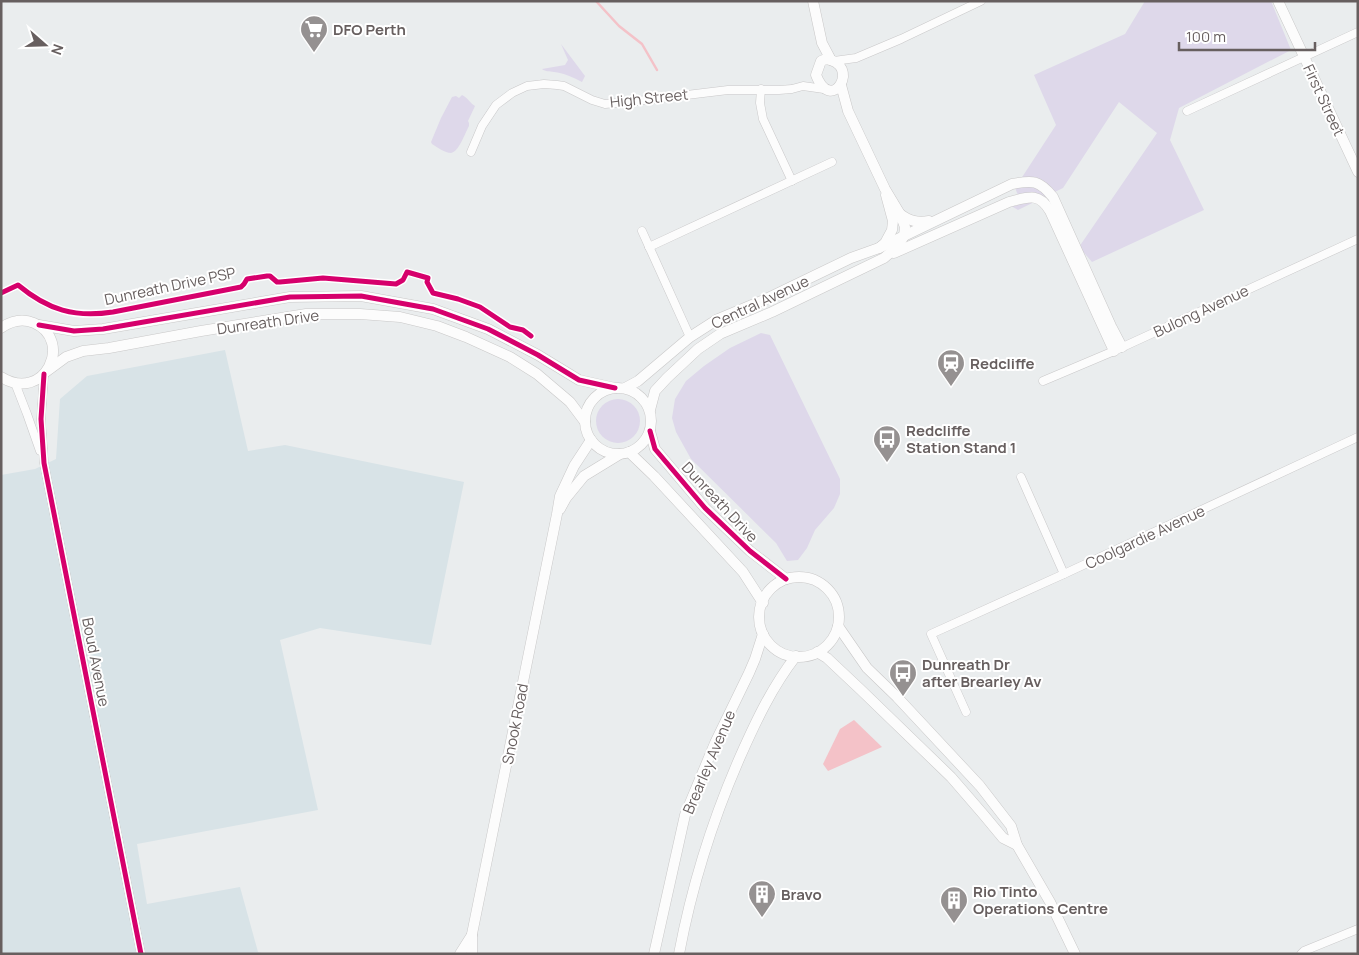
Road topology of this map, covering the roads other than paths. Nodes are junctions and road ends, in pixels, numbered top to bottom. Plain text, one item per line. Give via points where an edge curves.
1 (814, 1) edge
2 (981, 1) edge
3 (1278, 1) edge
4 (1358, 32) edge
5 (856, 58) junction
6 (1304, 58) junction
7 (829, 61) junction
8 (816, 72) junction
9 (842, 72) junction
10 (841, 85) junction
11 (803, 86) junction
12 (762, 89) junction
13 (828, 90) junction
14 (848, 111) junction
15 (1187, 111) dead end
16 (471, 152) dead end
17 (832, 162) dead end
18 (1358, 172) edge
19 (792, 181) junction
20 (944, 217) junction
21 (895, 222) junction
22 (642, 231) dead end
23 (905, 234) junction
24 (926, 238) junction
25 (1358, 239) edge
26 (649, 247) junction
27 (879, 248) junction
28 (884, 258) junction
29 (39, 325) junction
30 (1, 328) edge
31 (690, 338) junction
32 (1118, 349) junction
33 (45, 373) junction
34 (7, 380) edge
35 (1043, 382) dead end
36 (620, 388) junction
37 (650, 410) junction
38 (585, 422) junction
39 (650, 431) junction
40 (1358, 437) edge
41 (590, 440) junction
42 (625, 453) junction
43 (44, 463) junction
44 (1021, 477) dead end
45 (557, 514) junction
46 (1064, 574) junction
47 (786, 579) junction
48 (762, 603) junction
49 (838, 626) junction
50 (763, 634) junction
51 (817, 652) junction
52 (796, 656) junction
53 (966, 712) dead end
54 (1017, 845) junction
55 (1358, 929) edge
56 (472, 934) junction
57 (141, 954) edge
58 (460, 954) edge
59 (472, 954) edge
60 (654, 954) edge
61 (679, 954) edge
62 (1075, 954) edge
63 (1301, 954) edge

1 - 7 main road
2 - 5 street
3 - 6 main road, First Street
4 - 6 street
5 - 7 street
5 - 9 street
6 - 15 street
6 - 18 main road, First Street
7 - 8 main road
7 - 9 main road via 838,63
8 - 11 street
8 - 13 main road via 819,83
9 - 10 main road
10 - 13 main road
10 - 14 main road
11 - 12 street, High Street
11 - 13 street, High Street
12 - 16 street, High Street via 605,104 557,84 527,86 496,106 482,126
12 - 19 street via 763,119
13 - 14 main road
14 - 21 main road via 885,189
17 - 19 street
19 - 26 street
20 - 21 main road, Central Avenue via 928,222
20 - 23 main road, Central Avenue
20 - 32 main road, Central Avenue via 1012,184 1033,181 1040,184 1052,197 1107,317
21 - 23 main road via 905,227
21 - 27 main road
22 - 26 street
23 - 24 main road
23 - 27 main road, Central Avenue
23 - 28 main road, Central Avenue via 898,246
24 - 28 main road, Central Avenue
24 - 32 main road, Central Avenue via 1010,202 1039,198 1046,203
25 - 32 street, Bulong Avenue
26 - 31 street
27 - 31 main road, Central Avenue via 718,319
28 - 37 main road, Central Avenue via 720,334 698,349 655,391
29 - 30 main road, Dunreath Drive via 18,320
29 - 33 main road via 51,341 53,352 52,362
29 - 36 main road, Dunreath Drive via 74,332 103,330 290,297 361,296 433,309 488,329 579,380
31 - 36 main road, Central Avenue via 638,381
32 - 35 street, Bulong Avenue
33 - 34 main road, Dunreath Drive via 30,383
33 - 38 main road, Dunreath Drive via 66,357 84,351 306,314 400,317 466,337 510,358 537,374 570,402
33 - 43 street, Boud Avenue via 41,420
34 - 43 street, Boud Avenue via 27,414
36 - 37 main road via 640,396
36 - 38 main road via 597,395 586,412
37 - 39 main road
38 - 41 main road
39 - 42 main road via 638,448
39 - 47 main road, Dunreath Drive via 655,449 705,508 750,552
40 - 46 street, Coolgardie Avenue
41 - 42 main road via 612,454
41 - 45 main road, Snook Road via 560,496
42 - 45 main road, Snook Road via 584,476
42 - 48 main road, Dunreath Drive via 654,476 743,572
43 - 57 street, Boud Avenue
44 - 46 street
45 - 56 main road, Snook Road
46 - 53 street, Coolgardie Avenue via 930,634
47 - 48 main road via 768,593
47 - 49 main road via 814,579 829,590 837,605
48 - 50 main road via 760,624
49 - 51 main road via 834,637
49 - 54 main road via 867,668 980,786 1010,826
50 - 52 main road via 782,653
50 - 60 main road, Brearley Avenue via 750,673 715,743 685,815
51 - 52 main road
51 - 54 main road via 951,777 1003,838
52 - 61 main road, Brearley Avenue via 764,704 724,793 703,852
54 - 62 main road
55 - 63 street
56 - 58 main road, Snook Road
56 - 59 main road, Snook Road

